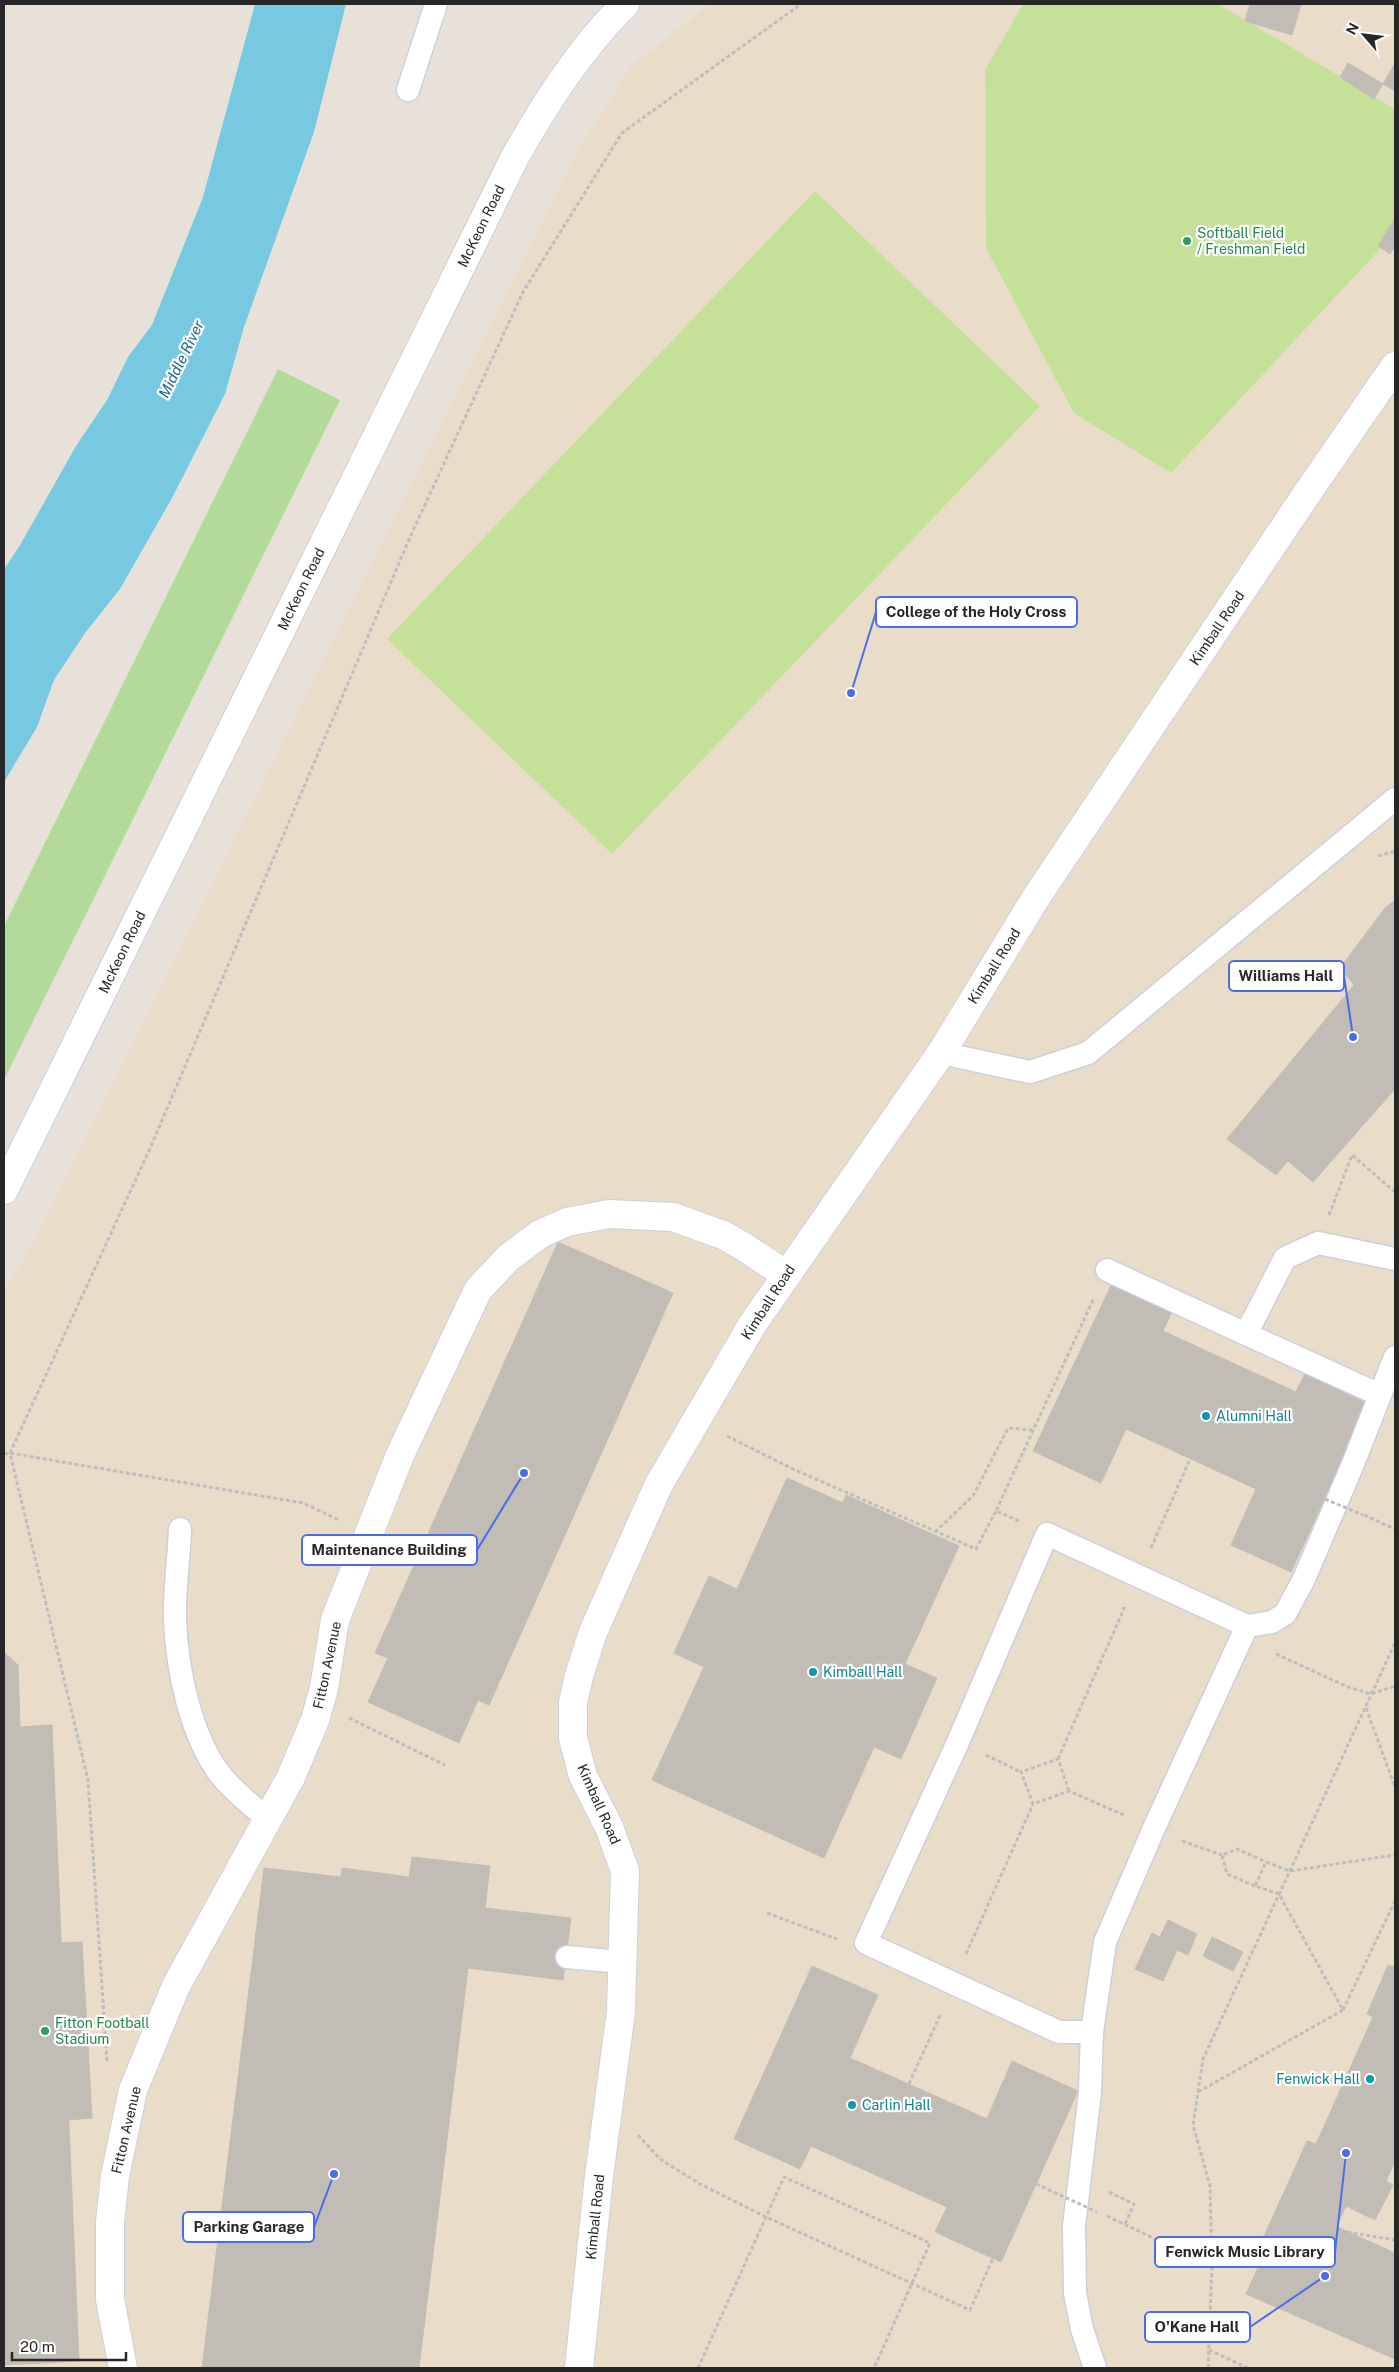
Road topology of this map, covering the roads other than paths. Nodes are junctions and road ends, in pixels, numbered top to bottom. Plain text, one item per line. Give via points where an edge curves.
1 (436, 4) edge
2 (616, 7) edge
3 (408, 90) dead end
4 (1395, 366) edge
5 (1395, 799) edge
6 (941, 1053) junction
7 (4, 1190) edge
8 (1395, 1259) edge
9 (1107, 1270) road end
10 (785, 1274) junction
11 (1246, 1334) junction
12 (1395, 1356) edge
13 (1380, 1395) junction
14 (180, 1529) dead end
15 (1247, 1626) junction
16 (268, 1819) junction
17 (566, 1957) dead end
18 (621, 1962) junction
19 (1092, 2032) junction
20 (123, 2368) edge
21 (579, 2368) edge
22 (1096, 2368) edge

1 - 3 lane
2 - 7 street, McKeon Road via 564,78 515,157
4 - 6 street, Kimball Road via 1037,896
5 - 6 lane via 1088,1053 1030,1072
6 - 10 street, Kimball Road
8 - 11 lane via 1318,1243 1285,1258
9 - 11 lane
10 - 16 street, Fitton Avenue via 735,1242 673,1217 609,1214 567,1222 540,1234 508,1258 478,1290 400,1456 335,1620 315,1720 291,1777
10 - 18 street, Kimball Road via 659,1484 593,1632 579,1676 573,1702 574,1738 584,1776 625,1869
11 - 13 lane
12 - 13 lane
13 - 15 lane via 1304,1579 1285,1614 1272,1622
14 - 16 lane via 175,1620 190,1708 201,1740 222,1776
15 - 19 lane via 1105,1942
15 - 19 lane via 1047,1534 958,1742 866,1943 1059,2032
16 - 20 street, Fitton Avenue via 176,1986 133,2090 115,2176 110,2222 110,2299
17 - 18 lane
18 - 21 street, Kimball Road via 621,2011 599,2176
19 - 22 lane via 1090,2093 1074,2226 1074,2293 1082,2330

